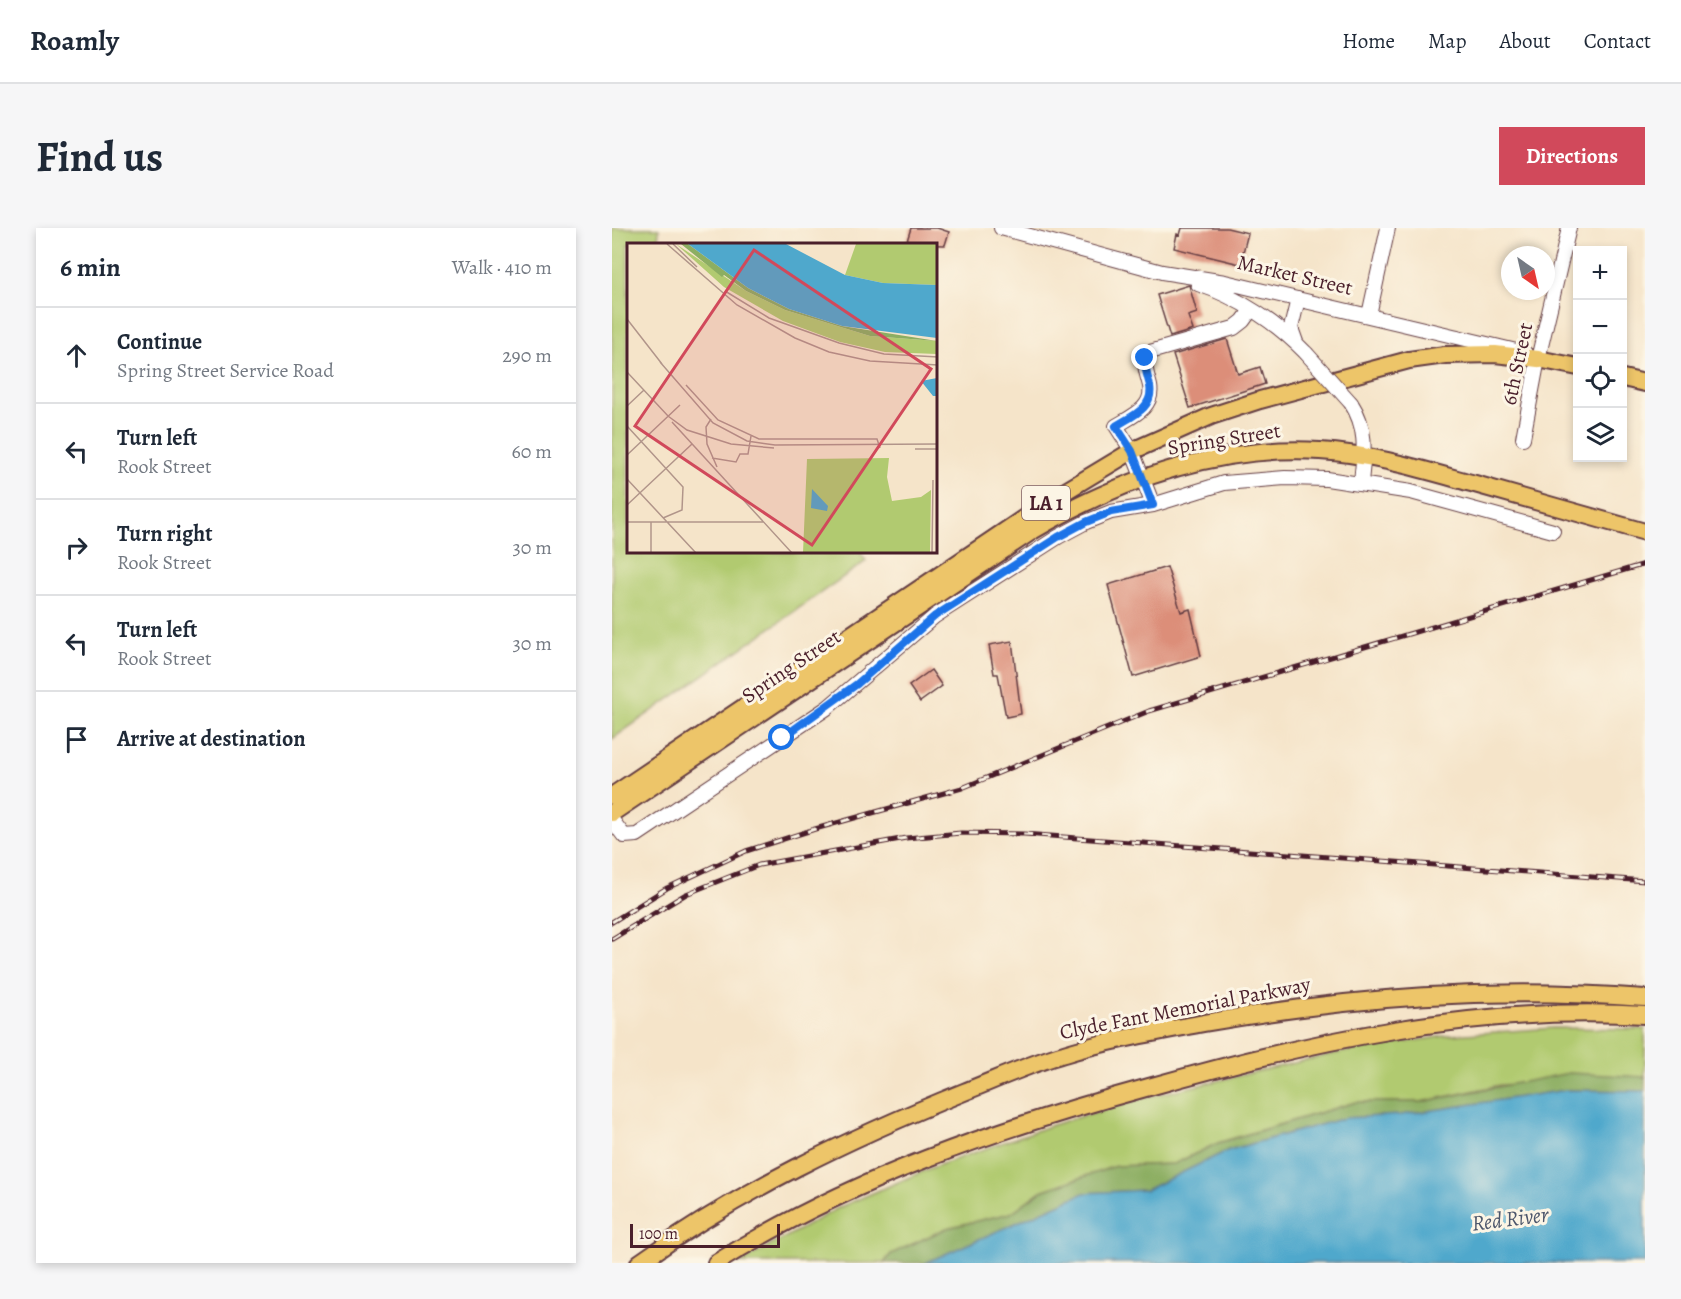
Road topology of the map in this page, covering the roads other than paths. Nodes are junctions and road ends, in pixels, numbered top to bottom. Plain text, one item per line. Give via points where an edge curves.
1 (1001, 228) edge
2 (1388, 228) edge
3 (1569, 228) edge
4 (1162, 272) junction
5 (1298, 299) junction
6 (1251, 310) junction
7 (1369, 315) junction
8 (1302, 348) junction
9 (1538, 359) junction
10 (1572, 366) edge
11 (1627, 379) edge
12 (1645, 383) edge
13 (1523, 438) dead end
14 (1132, 451) junction
15 (1363, 457) junction
16 (1144, 477) junction
17 (1361, 482) junction
18 (1153, 505) junction
19 (1553, 531) dead end
20 (1645, 532) edge
21 (612, 796) edge
22 (612, 813) edge
23 (612, 820) edge
24 (1645, 998) edge
25 (1645, 1015) edge
26 (639, 1263) edge
27 (716, 1263) edge

1 - 4 street, Market Street
2 - 7 street
3 - 9 street, 6th Street
4 - 5 street, Market Street
4 - 6 street via 1209,288
5 - 7 street, Market Street
5 - 8 street via 1291,328
6 - 8 street
6 - 14 street via 1234,328 1146,356 1148,402 1116,426
7 - 9 street, Market Street via 1516,349
8 - 15 street, bridge via 1351,403 1363,425
9 - 10 main road, Market Street / LA 1
9 - 13 street, 6th Street
9 - 14 main road, Spring Street / LA 1 via 1464,354 1409,360 1235,407
11 - 12 main road
14 - 16 street
14 - 21 main road, Spring Street / LA 1 via 1054,498
15 - 16 main road, Spring Street / LA 1 via 1319,451 1255,453
15 - 17 street
15 - 20 main road, Spring Street / LA 1 via 1428,471
16 - 18 street
16 - 22 main road, Spring Street / LA 1 via 1091,499 1032,531
17 - 18 street via 1286,478 1224,483
17 - 19 street
18 - 23 street via 1111,512 1058,537 935,616 826,708 637,835 624,836
24 - 26 main road, Clyde Fant Memorial Parkway via 1566,993 1394,996 1241,1017 1065,1053 930,1106 807,1162 720,1209
25 - 27 main road via 1566,1013 1427,1024 1342,1038 1208,1070 1050,1116 893,1172 785,1223

